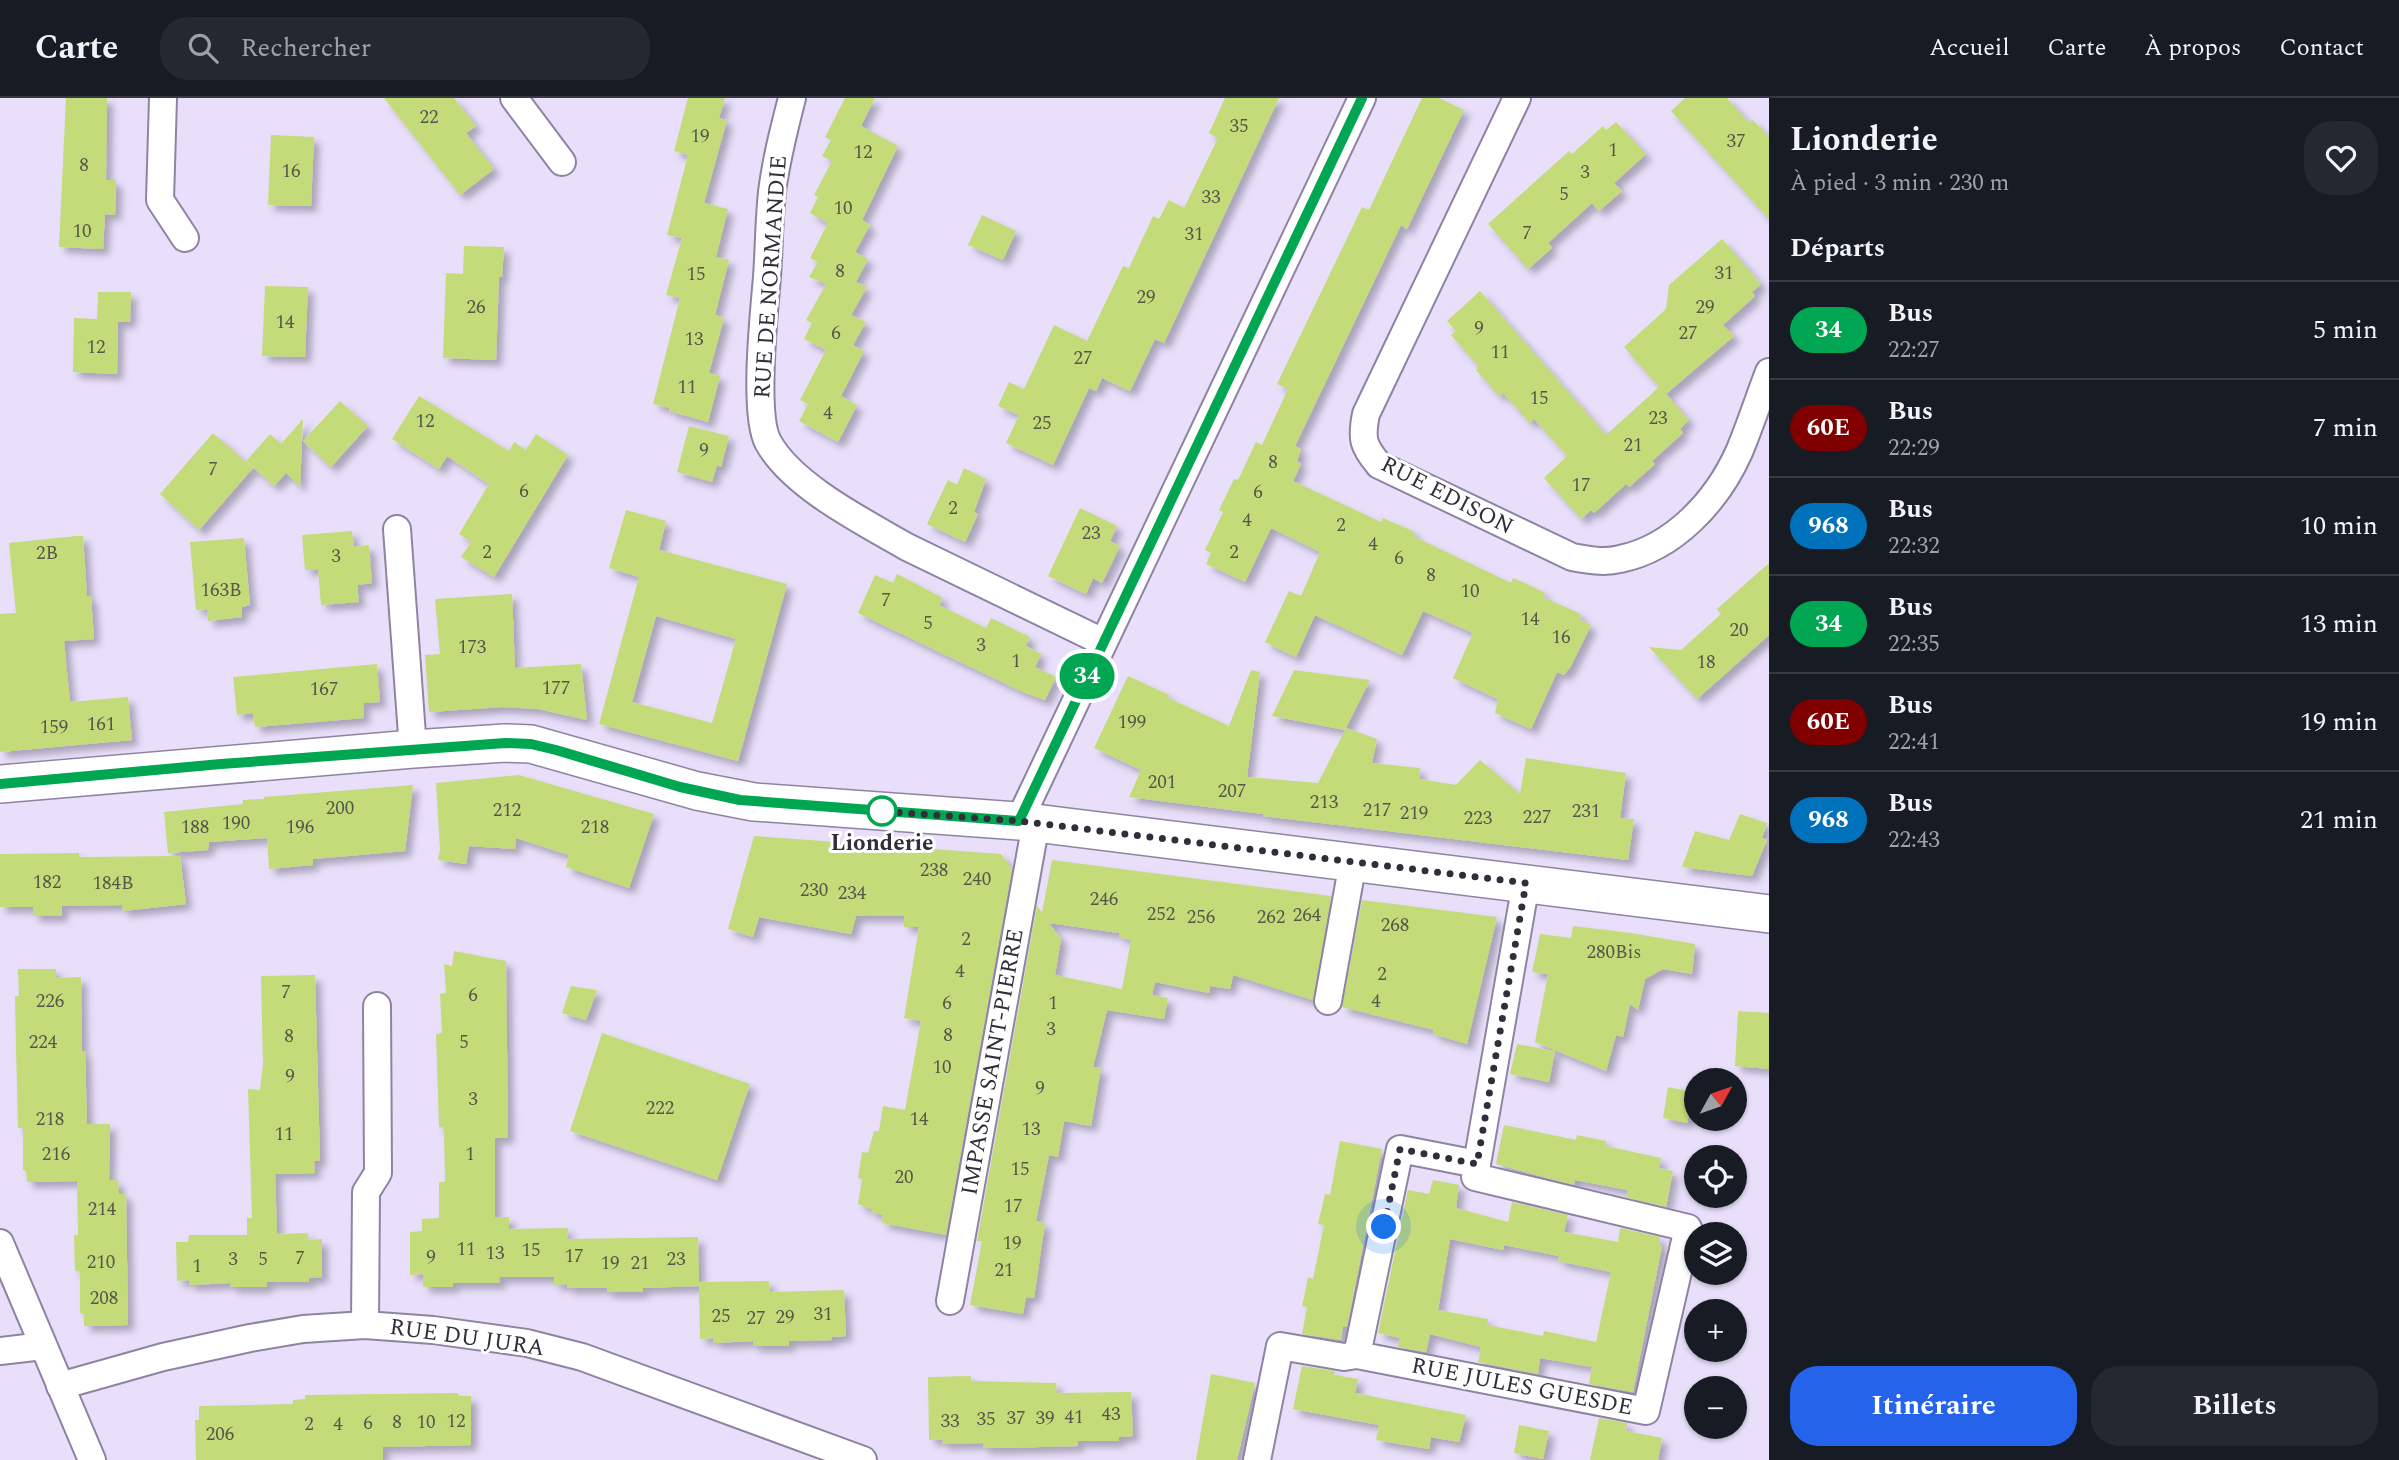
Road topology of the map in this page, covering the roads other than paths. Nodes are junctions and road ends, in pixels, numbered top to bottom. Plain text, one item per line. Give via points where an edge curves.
1 (163, 98) edge
2 (514, 98) edge
3 (792, 98) edge
4 (1362, 98) edge
5 (1517, 98) edge
6 (562, 162) dead end
7 (185, 238) dead end
8 (1769, 372) edge
9 (397, 529) dead end
10 (1103, 642) junction
11 (412, 749) junction
12 (0, 784) edge
13 (1027, 822) junction
14 (1353, 862) junction
15 (1526, 883) junction
16 (1769, 914) edge
17 (1328, 1001) dead end
18 (376, 1006) dead end
19 (1477, 1164) junction
20 (0, 1243) edge
21 (950, 1301) dead end
22 (365, 1325) junction
23 (43, 1346) junction
24 (0, 1351) edge
25 (1357, 1355) junction
26 (60, 1385) junction
27 (92, 1460) edge
28 (863, 1460) edge
29 (1257, 1460) edge

1 - 7 street via 160,201
2 - 6 street
3 - 10 street, RUE DE NORMANDIE via 772,191 762,355 766,439 797,477 857,517 907,547
4 - 10 street, IMPASSE SAINT-PIERRE
5 - 8 street, RUE EDISON via 1366,414 1362,432 1366,450 1379,465 1572,557 1619,560 1669,538 1707,502 1738,453
9 - 11 street
10 - 13 street, IMPASSE SAINT-PIERRE
11 - 12 main road
11 - 13 main road via 531,744 754,802
13 - 14 main road
13 - 21 street, IMPASSE SAINT-PIERRE
14 - 15 main road
14 - 17 street
15 - 16 main road
15 - 19 street
18 - 22 street via 378,1173 366,1192
19 - 25 street via 1400,1149
19 - 25 street, RUE JULES GUESDE via 1475,1177 1688,1228 1646,1411
20 - 23 street
22 - 26 street, RUE DU JURA via 250,1338
22 - 28 street, RUE DU JURA via 527,1343 582,1357
23 - 24 street
23 - 26 street
25 - 29 street, RUE JULES GUESDE via 1280,1346
26 - 27 street

